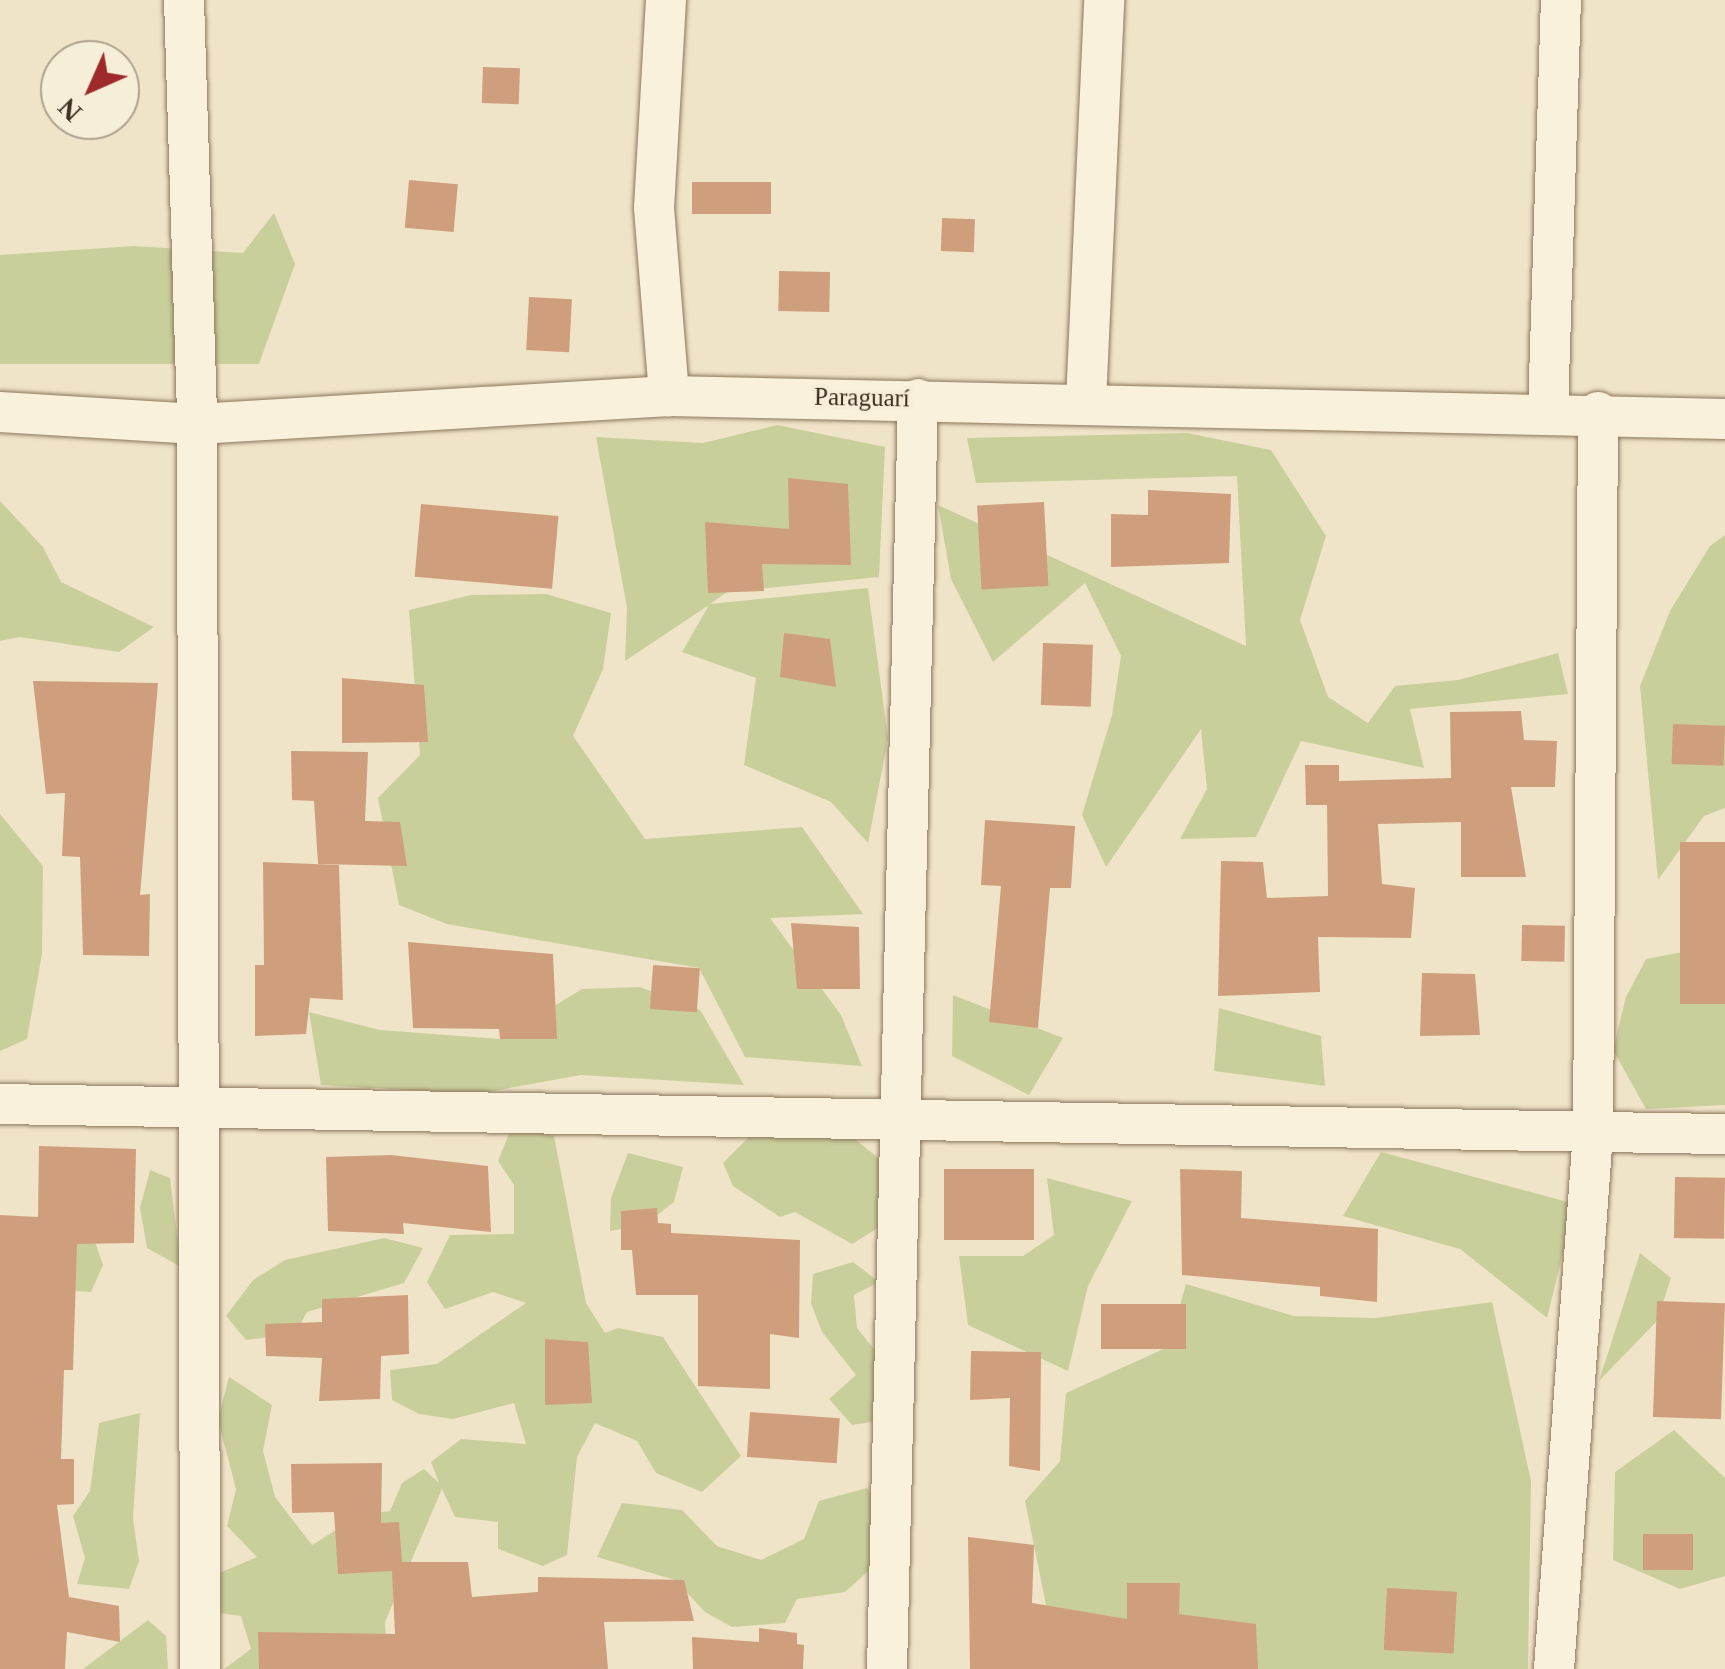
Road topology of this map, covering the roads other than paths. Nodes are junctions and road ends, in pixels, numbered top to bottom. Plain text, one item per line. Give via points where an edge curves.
1 (184, 0) edge
2 (666, 0) edge
3 (1104, 0) edge
4 (1561, 0) edge
5 (669, 396) junction
6 (918, 399) junction
7 (1086, 402) junction
8 (0, 412) edge
9 (1548, 412) junction
10 (1598, 412) junction
11 (1725, 419) edge
12 (197, 424) junction
13 (0, 1104) edge
14 (198, 1108) junction
15 (900, 1119) junction
16 (1593, 1132) junction
17 (1725, 1134) edge
18 (200, 1669) edge
19 (887, 1669) edge
20 (1554, 1669) edge

1 - 12 street
2 - 5 street via 654,208
3 - 7 street
4 - 9 street
5 - 6 street, Paraguarí
5 - 12 street, Paraguarí
6 - 7 street, Paraguarí
6 - 15 street
7 - 9 street, Paraguarí
8 - 12 street, Paraguarí
9 - 10 street, Paraguarí
10 - 11 street, Paraguarí
10 - 16 street
12 - 14 street
13 - 14 street
14 - 15 street
14 - 18 street
15 - 16 street
15 - 19 street
16 - 17 street
16 - 20 street

